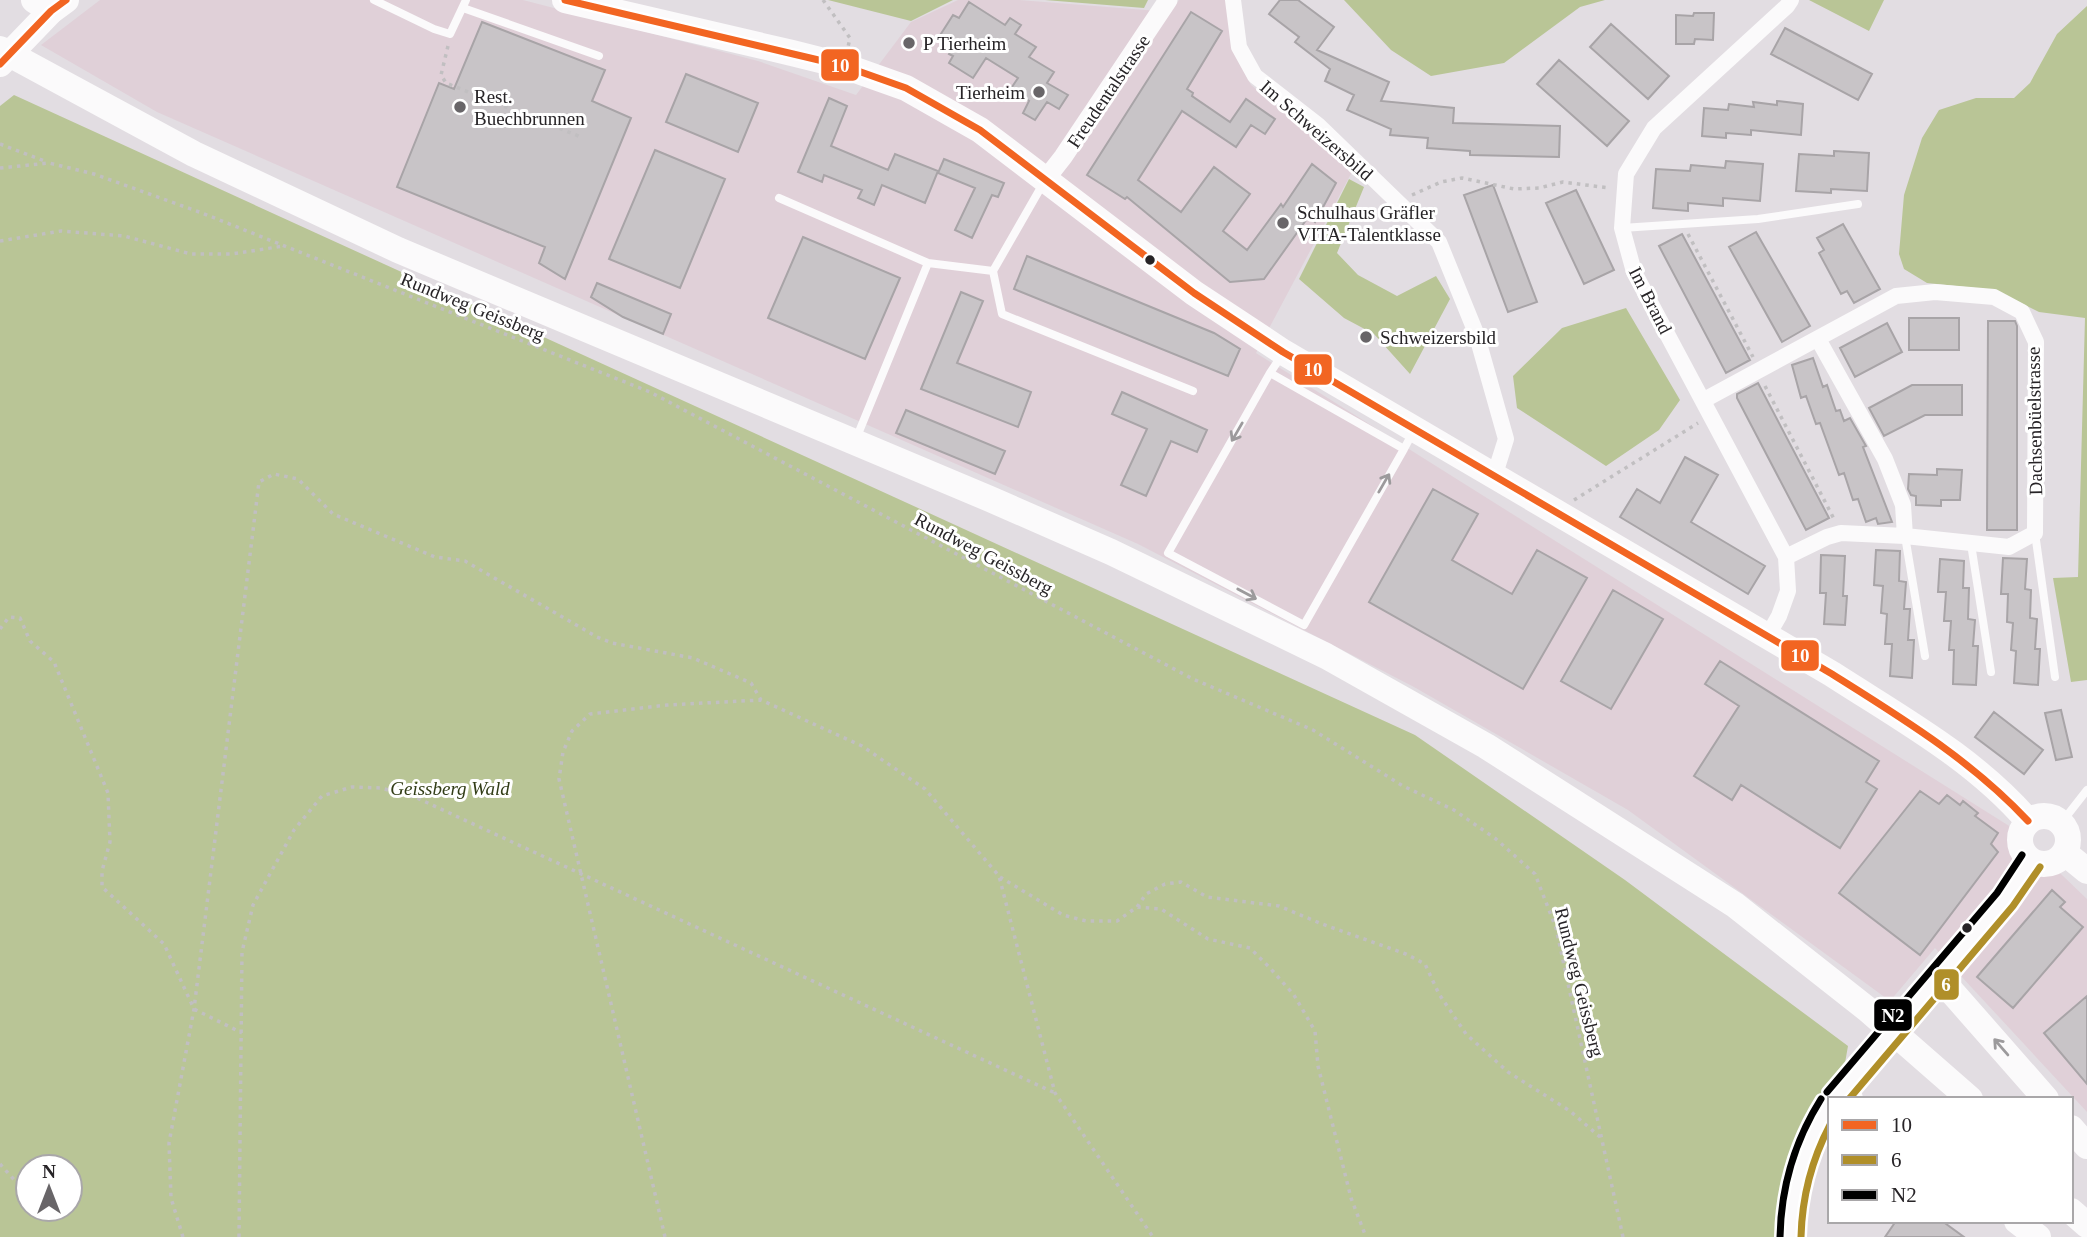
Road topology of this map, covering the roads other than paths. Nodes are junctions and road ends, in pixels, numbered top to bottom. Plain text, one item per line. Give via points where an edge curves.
1 (374, 0) edge
2 (565, 0) edge
3 (1168, 0) edge
4 (1234, 0) edge
5 (1791, 0) edge
6 (50, 4) edge
7 (465, 4) edge
8 (0, 49) edge
9 (599, 57) dead end
10 (0, 64) edge
11 (1045, 180) junction
12 (779, 198) dead end
13 (1858, 204) dead end
14 (1622, 228) junction
15 (928, 264) junction
16 (993, 271) junction
17 (1818, 339) junction
18 (1277, 362) junction
19 (1193, 391) dead end
20 (1708, 407) junction
21 (1409, 440) junction
22 (855, 442) junction
23 (1494, 477) junction
24 (2035, 534) junction
25 (1905, 536) junction
26 (1971, 544) junction
27 (1786, 557) junction
28 (1768, 637) junction
29 (1925, 656) dead end
30 (1991, 672) dead end
31 (2055, 677) dead end
32 (2087, 790) edge
33 (2028, 821) junction
34 (2062, 822) junction
35 (2065, 853) junction
36 (2031, 861) junction
37 (2087, 872) edge
38 (1938, 975) junction
39 (1910, 1056) junction
40 (1840, 1097) edge
41 (1944, 1097) edge
42 (1967, 1097) edge
43 (2044, 1097) edge
44 (1828, 1114) edge
45 (2073, 1130) edge
46 (2087, 1146) edge
47 (2073, 1192) edge
48 (2087, 1205) edge
49 (2073, 1213) edge
50 (2020, 1223) edge
51 (2087, 1226) edge
52 (1790, 1237) edge
53 (2038, 1237) edge

1 - 7 lane via 450,34
2 - 11 main road via 844,66 906,88 980,130
3 - 11 street, Freudentalstrasse
4 - 23 street, Im Schweizersbild via 1239,47 1255,76 1318,125 1439,242 1476,333 1506,439
5 - 14 street, Im Brand via 1654,128 1626,174
6 - 10 main road
7 - 9 lane
8 - 22 main road via 194,154 398,250
11 - 16 lane
11 - 18 main road
12 - 15 lane
13 - 14 lane via 1758,219
14 - 20 street, Im Brand via 1634,272
15 - 16 lane
15 - 22 lane
16 - 19 lane via 1002,314
17 - 20 street, Dachsenbüelstrasse via 1759,371
17 - 24 street, Dachsenbüelstrasse via 1896,296 1935,292 1994,297 2022,312 2036,342
17 - 25 street via 1885,459 1903,505
18 - 21 main road
18 -> 21 lane via 1168,553 1304,625
20 - 27 street, Im Brand
21 - 23 main road
22 - 39 main road via 1111,552 1326,656 1486,746 1735,905
23 - 28 main road
24 - 26 street via 2009,547
24 - 31 lane
25 - 26 street
25 - 27 street via 1842,534
25 - 29 lane
26 - 30 lane
27 - 28 street, Im Brand via 1788,591
28 - 33 main road via 1959,758
32 - 34 lane
33 - 34 main road via 2045,815
33 - 36 main road via 2020,842
34 - 35 main road via 2069,841
35 - 36 main road via 2053,863
35 - 37 main road
36 - 38 street via 2005,899
38 - 40 street
43 -> 38 main road
39 - 41 main road
39 - 42 main road
44 - 52 street via 1809,1143 1800,1171
45 - 46 main road
47 - 48 main road
49 - 51 main road
50 - 53 main road

